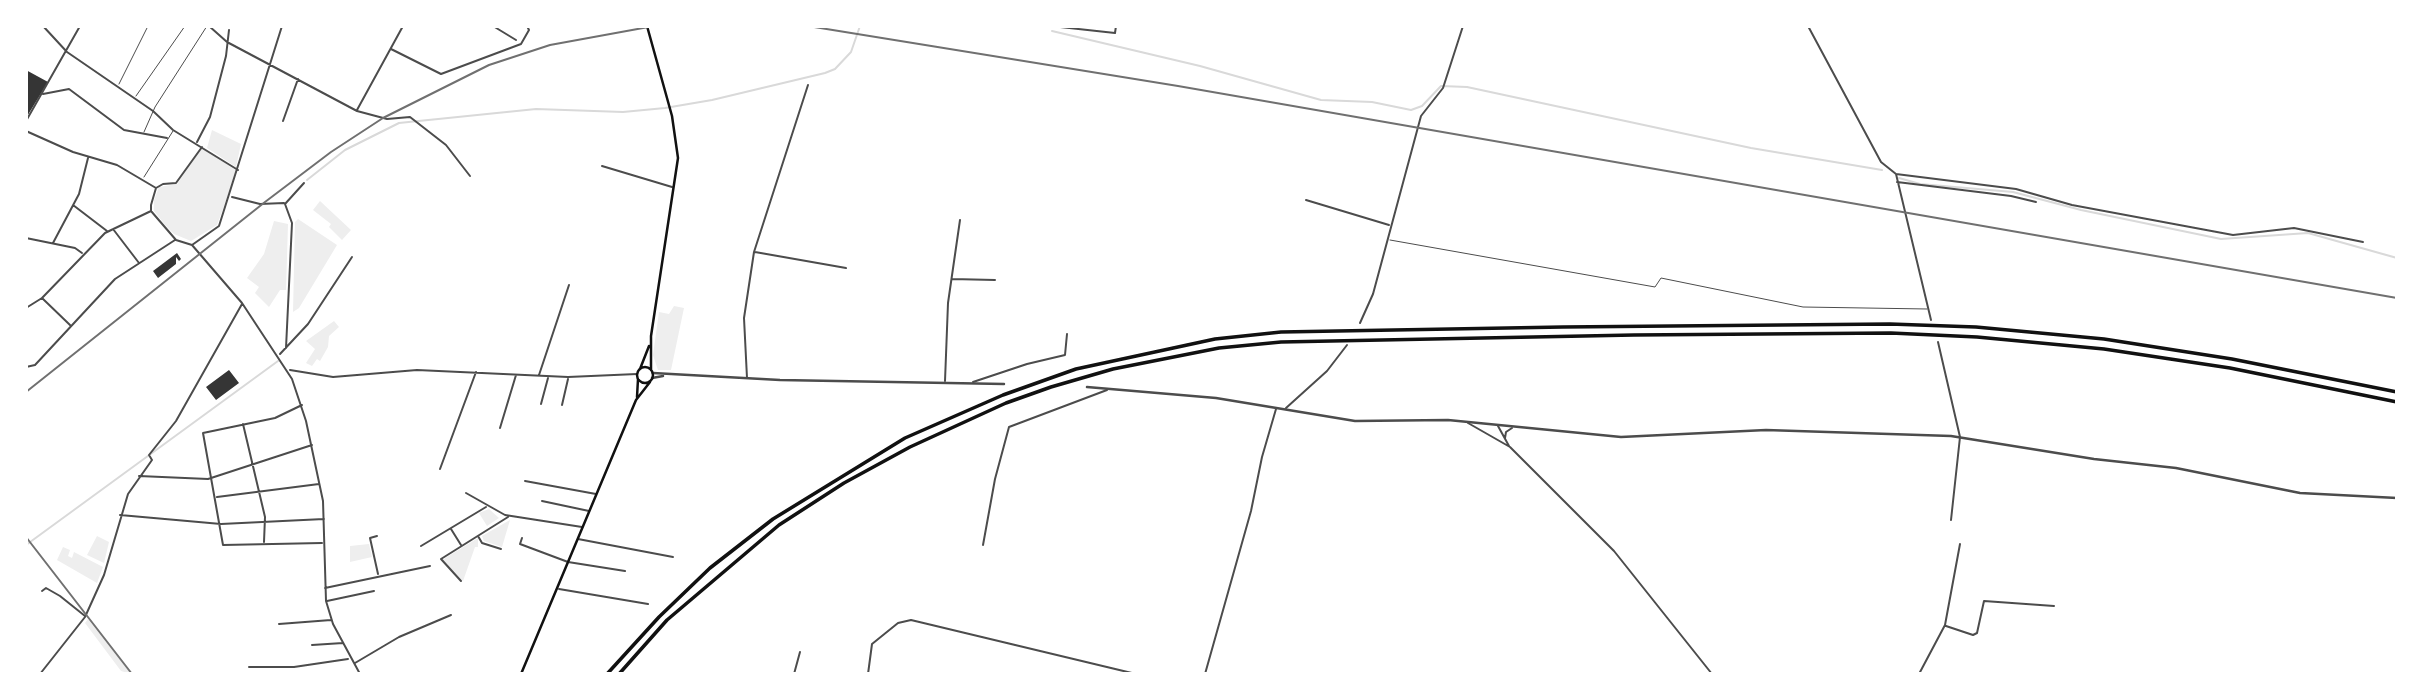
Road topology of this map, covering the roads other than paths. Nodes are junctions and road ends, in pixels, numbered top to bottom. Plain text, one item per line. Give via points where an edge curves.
1 (80, 26) edge
2 (148, 26) edge
3 (186, 26) edge
4 (208, 26) edge
5 (282, 26) edge
6 (403, 26) edge
7 (493, 26) edge
8 (527, 26) edge
9 (647, 26) edge
10 (1051, 26) edge
11 (1116, 26) edge
12 (1463, 26) edge
13 (1808, 26) edge
14 (44, 27) edge
15 (229, 30) dead end
16 (516, 40) dead end
17 (227, 42) junction
18 (391, 49) junction
19 (67, 52) junction
20 (269, 65) junction
21 (299, 78) junction
22 (808, 85) dead end
23 (118, 86) junction
24 (43, 94) junction
25 (134, 97) junction
26 (153, 111) junction
27 (357, 111) junction
28 (26, 121) edge
29 (283, 121) dead end
30 (173, 130) junction
31 (26, 131) edge
32 (144, 134) junction
33 (167, 138) junction
34 (196, 143) junction
35 (202, 147) junction
36 (89, 157) junction
37 (602, 166) dead end
38 (239, 170) junction
39 (1896, 174) junction
40 (470, 176) dead end
41 (143, 180) junction
42 (1896, 182) junction
43 (304, 183) dead end
44 (156, 188) junction
45 (673, 188) junction
46 (231, 197) junction
47 (1306, 200) dead end
48 (2036, 202) dead end
49 (285, 204) junction
50 (73, 205) junction
51 (151, 211) junction
52 (960, 220) dead end
53 (1390, 225) junction
54 (113, 229) junction
55 (108, 231) junction
56 (26, 238) edge
57 (176, 240) junction
58 (1387, 240) junction
59 (2363, 242) dead end
60 (53, 243) junction
61 (192, 245) junction
62 (754, 252) junction
63 (83, 254) junction
64 (352, 257) dead end
65 (139, 264) junction
66 (846, 268) dead end
67 (951, 279) junction
68 (995, 279) dead end
69 (569, 285) dead end
70 (42, 298) junction
71 (242, 303) junction
72 (26, 308) edge
73 (1929, 310) junction
74 (1931, 320) dead end
75 (1360, 323) dead end
76 (71, 326) junction
77 (1067, 334) dead end
78 (651, 336) junction
79 (1937, 342) dead end
80 (1347, 345) dead end
81 (286, 348) junction
82 (279, 355) junction
83 (26, 367) edge
84 (640, 369) junction
85 (288, 370) junction
86 (652, 371) junction
87 (476, 372) junction
88 (302, 374) junction
89 (637, 374) junction
90 (516, 375) junction
91 (668, 375) junction
92 (538, 376) junction
93 (549, 377) junction
94 (568, 377) junction
95 (292, 379) junction
96 (638, 379) junction
97 (747, 379) junction
98 (651, 380) junction
99 (945, 382) junction
100 (972, 382) junction
101 (1004, 384) dead end
102 (1087, 387) dead end
103 (1112, 388) junction
104 (2397, 392) edge
105 (636, 400) junction
106 (2397, 402) edge
107 (541, 404) dead end
108 (302, 405) junction
109 (562, 405) dead end
110 (1277, 408) junction
111 (1285, 409) junction
112 (1463, 421) junction
113 (243, 424) junction
114 (1498, 426) junction
115 (500, 428) dead end
116 (1512, 428) junction
117 (1960, 437) junction
118 (1505, 439) junction
119 (312, 445) junction
120 (1510, 447) junction
121 (253, 464) junction
122 (440, 469) dead end
123 (138, 475) junction
124 (212, 477) junction
125 (525, 481) dead end
126 (320, 484) junction
127 (258, 491) junction
128 (466, 493) dead end
129 (597, 495) junction
130 (216, 497) junction
131 (2397, 498) edge
132 (542, 501) dead end
133 (488, 506) junction
134 (590, 511) junction
135 (119, 515) junction
136 (509, 516) junction
137 (324, 519) junction
138 (1951, 520) dead end
139 (221, 524) junction
140 (265, 524) junction
141 (583, 527) junction
142 (450, 529) junction
143 (478, 535) junction
144 (377, 536) dead end
145 (522, 538) dead end
146 (578, 539) junction
147 (264, 543) junction
148 (323, 543) junction
149 (1960, 544) dead end
150 (983, 545) dead end
151 (461, 546) junction
152 (421, 547) dead end
153 (500, 549) dead end
154 (673, 557) dead end
155 (568, 562) junction
156 (429, 566) dead end
157 (625, 571) dead end
158 (379, 576) junction
159 (461, 581) dead end
160 (324, 588) junction
161 (557, 589) junction
162 (42, 591) dead end
163 (373, 591) dead end
164 (326, 601) junction
165 (648, 604) dead end
166 (2054, 606) dead end
167 (451, 615) dead end
168 (85, 617) junction
169 (332, 620) junction
170 (279, 624) dead end
171 (1945, 625) junction
172 (343, 643) junction
173 (312, 645) dead end
174 (800, 652) dead end
175 (350, 658) junction
176 (354, 663) junction
177 (249, 667) dead end
178 (40, 674) edge
179 (360, 674) edge
180 (521, 674) edge
181 (607, 674) edge
182 (619, 674) edge
183 (794, 674) edge
184 (868, 674) edge
185 (1136, 674) edge
186 (1205, 674) edge
187 (1712, 674) edge
188 (1919, 674) edge

1 - 19 street
2 - 23 lane
3 - 25 lane
4 - 17 street
4 - 26 lane
5 - 20 street
6 - 18 street
7 - 16 street
8 - 18 street via 521,44 441,74
9 - 45 main road via 672,116 678,158
10 - 11 street via 1115,33
12 - 53 street via 1443,88 1421,116
13 - 39 street via 1881,162
14 - 19 street
15 - 17 street
17 - 20 street
17 - 34 street via 210,117
18 - 27 street
19 - 23 street
19 - 24 street
20 - 21 street
20 - 38 street
21 - 27 street
21 - 29 street
22 - 62 street
23 - 25 street
24 - 28 street
24 - 32 street via 69,89 124,130
25 - 26 street
26 - 30 street
26 - 32 lane
27 - 40 street via 387,119 410,117 446,145
30 - 33 lane
30 - 34 street
31 - 36 street
32 - 33 street
33 - 41 lane
34 - 35 street
35 - 38 street
35 - 44 street via 176,183
36 - 41 street via 117,165
36 - 50 street
37 - 45 street
38 - 46 street
39 - 42 street
39 - 59 street via 2016,189 2072,205 2233,235 2294,228
41 - 44 street
42 - 48 street
42 - 73 street
43 - 49 street
44 - 51 street
45 - 78 main road
46 - 49 street
46 - 61 street via 219,226
47 - 53 street
49 - 81 street via 292,223
50 - 55 street
50 - 60 street
51 - 54 street
51 - 57 street
52 - 67 street
53 - 58 street
54 - 55 street
54 - 65 street
55 - 63 street
56 - 60 street
57 - 61 street
57 - 65 street
58 - 73 lane via 1655,286 1661,278 1803,307
58 - 75 street
60 - 63 street
61 - 71 street
62 - 66 street
62 - 97 street via 744,318
63 - 70 street
64 - 81 street via 308,324
65 - 76 street via 115,279
67 - 68 street
67 - 99 street
69 - 92 street
70 - 72 street
70 - 76 street
71 - 82 street
71 - 123 street via 176,421
73 - 74 street
76 - 83 street via 35,365
77 - 100 street via 1065,355
78 - 84 main road
78 - 86 main road
79 - 117 street
80 - 111 street via 1327,371
81 - 82 street
82 - 85 street
84 - 86 main road
84 - 89 main road
85 - 88 street
85 - 95 street
86 - 91 street
86 - 98 main road
87 - 88 street via 417,370 347,377
87 - 90 street
87 - 122 street
88 - 95 street
89 - 94 street
89 - 96 main road
90 - 92 street
90 - 115 street
91 - 97 street
91 - 98 street
92 - 93 street
93 - 94 street
93 - 107 street
94 - 109 street
95 - 108 street
96 - 98 main road
96 - 105 main road
97 - 99 street
98 - 105 main road
99 - 100 street
100 - 101 street
102 - 103 street
103 - 110 street
103 - 150 street via 1009,427
104 - 181 highway via 2104,339 1976,327 1576,327 1281,332 1215,339 1057,375 905,438 773,519 710,568
105 - 129 main road
106 - 182 highway via 2104,349 1891,333 1281,342 1219,348 1113,369 1051,387 899,453 779,525 667,620
108 - 113 street via 275,418
108 - 119 street
110 - 111 street
110 - 186 street
111 - 112 street via 1355,421
112 - 114 street
112 - 120 street
113 - 121 street
113 - 124 street via 203,433
114 - 116 street
114 - 118 street
116 - 117 street via 1642,437 1758,430
116 - 118 street
117 - 131 street via 2176,468 2307,494
117 - 138 street
118 - 120 street
119 - 121 street
119 - 126 street
120 - 187 street via 1614,551
121 - 124 street
121 - 127 street
123 - 124 street
123 - 135 street
124 - 130 street
125 - 129 street
126 - 127 street
126 - 137 street
127 - 130 street
127 - 140 street
128 - 133 street
129 - 134 main road
130 - 139 street
132 - 134 street
133 - 136 street
133 - 142 street
134 - 141 main road
135 - 139 street
135 - 168 street via 104,575
136 - 141 street
136 - 143 street
137 - 140 street
137 - 148 street
139 - 140 street
139 - 147 street via 223,545
140 - 147 street
141 - 146 main road
142 - 151 street
142 - 152 street
143 - 151 street
143 - 153 street via 482,543
144 - 158 street via 370,538
145 - 155 street via 520,544
146 - 154 street
146 - 155 main road
147 - 148 street
148 - 160 street
149 - 171 street
151 - 159 street via 440,561
155 - 157 street
155 - 161 main road
156 - 158 street
158 - 160 street
160 - 164 street
161 - 165 street
161 - 180 main road
162 - 168 street via 60,596
163 - 164 street
164 - 169 street
166 - 171 street via 1984,601 1978,633
167 - 176 street
168 - 178 street
169 - 170 street
169 - 172 street
171 - 188 street
172 - 173 street
172 - 175 street
174 - 183 street
175 - 176 street
175 - 177 street via 294,667
176 - 179 street
184 - 185 street via 872,644 898,623 911,620

